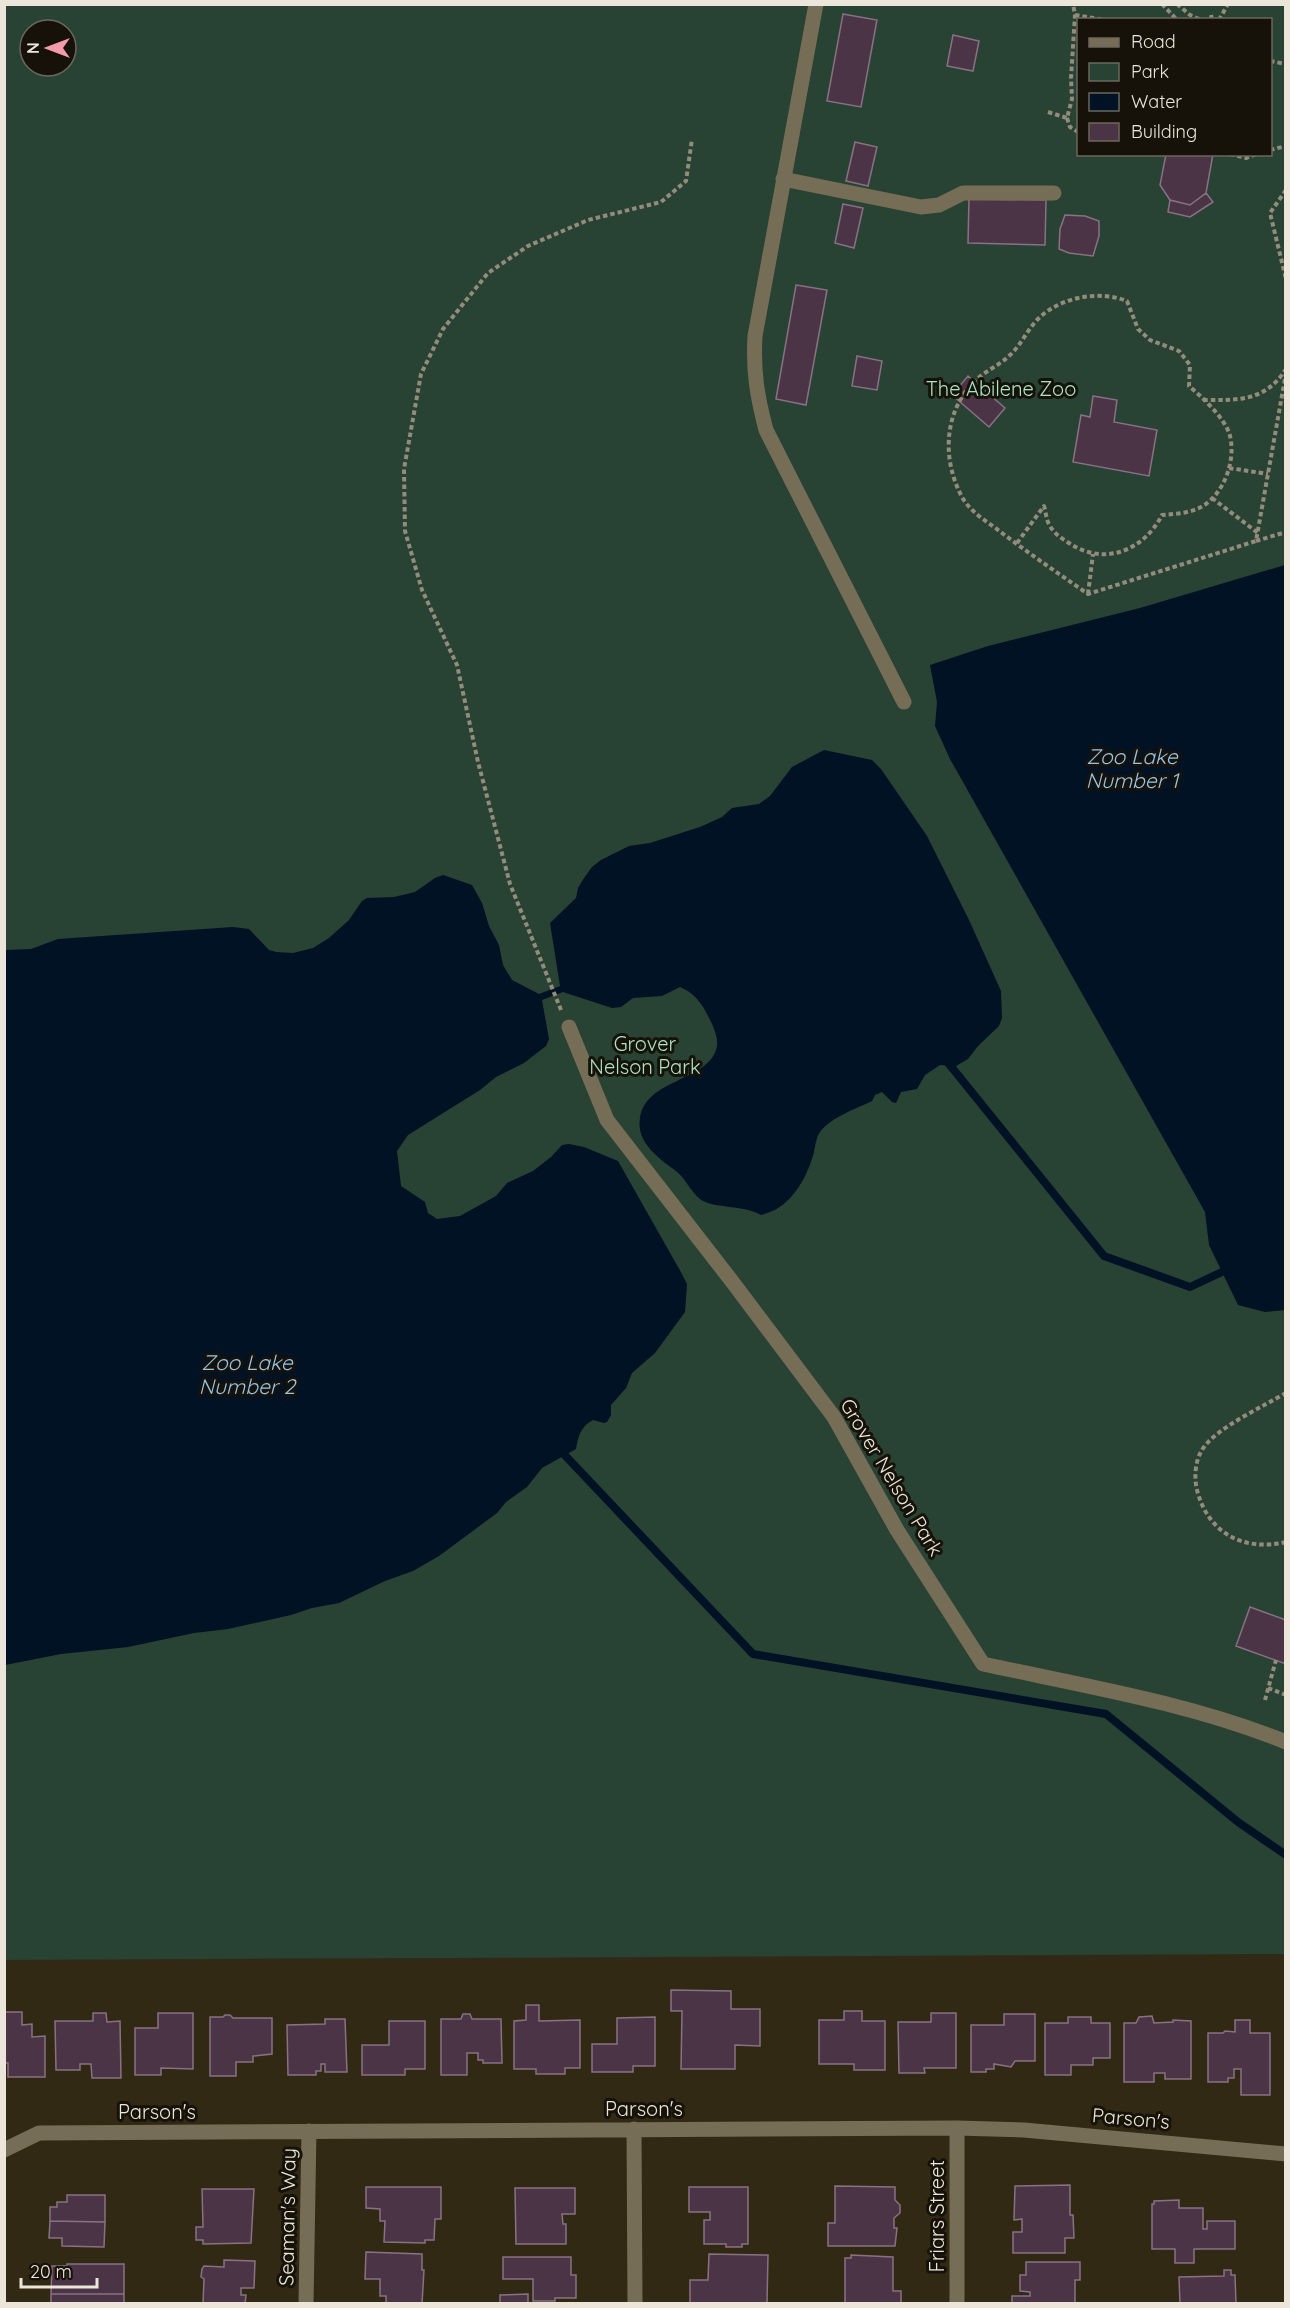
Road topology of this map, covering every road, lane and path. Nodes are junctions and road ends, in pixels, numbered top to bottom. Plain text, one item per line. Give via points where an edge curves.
1 (816, 4) edge
2 (1073, 4) edge
3 (1162, 4) edge
4 (1177, 4) edge
5 (1228, 4) edge
6 (1075, 15) junction
7 (1093, 18) edge
8 (1175, 18) edge
9 (1197, 18) edge
10 (1220, 18) edge
11 (1048, 112) dead end
12 (1067, 118) junction
13 (1077, 131) edge
14 (692, 139) dead end
15 (783, 178) junction
16 (1286, 190) edge
17 (1054, 193) dead end
18 (1286, 279) edge
19 (1286, 371) edge
20 (1203, 400) junction
21 (1283, 400) edge
22 (1229, 468) junction
23 (1268, 474) junction
24 (1212, 498) junction
25 (1286, 532) edge
26 (1258, 533) junction
27 (1256, 541) junction
28 (1017, 543) junction
29 (1093, 554) junction
30 (1088, 594) junction
31 (904, 702) dead end
32 (566, 1020) joint
33 (1286, 1393) edge
34 (1286, 1542) edge
35 (1276, 1660) dead end
36 (1268, 1688) junction
37 (1286, 1695) edge
38 (1265, 1700) dead end
39 (1286, 1742) edge
40 (634, 2128) junction
41 (957, 2128) junction
42 (309, 2131) junction
43 (4, 2150) edge
44 (1286, 2154) edge
45 (306, 2304) edge
46 (635, 2304) edge
47 (957, 2304) edge

1 - 15 street
2 - 6 path
3 - 8 path
4 - 9 path
5 - 10 path
6 - 7 path
6 - 12 path via 1072,99
11 - 12 path
12 - 13 path
14 - 32 path via 686,181 661,202 588,220 528,246 488,273 443,329 421,374 404,469 405,531 422,590 457,665 510,884
15 - 17 street via 921,207 939,205 963,193
15 - 31 street via 755,336 753,368 758,401 766,430
16 - 18 path via 1270,213
19 - 20 path via 1259,394 1233,400
19 - 21 path
20 - 22 path via 1230,436
20 - 28 path via 1189,386 1190,365 1179,351 1150,340 1138,329 1127,301 1096,295 1050,309 1004,362 979,377 966,391 957,403 948,439 954,478 966,502
21 - 23 path
22 - 23 path
22 - 24 path
23 - 26 path
24 - 26 path
24 - 29 path via 1192,511 1162,515 1150,534 1130,550
25 - 27 path
26 - 27 path
27 - 30 path
28 - 29 path via 1044,506 1057,535
28 - 30 path
29 - 30 path
32 - 39 street, Grover Nelson Park via 607,1120 834,1417 897,1530 983,1664 1185,1708
33 - 34 path via 1242,1417 1202,1449 1196,1465 1196,1484 1208,1517 1228,1536 1263,1546
35 - 36 path
36 - 37 path
36 - 38 path
40 - 41 street, Parson's
40 - 42 street, Parson's
40 - 46 street
41 - 44 street, Parson's via 1024,2130
41 - 47 street, Friars Street
42 - 43 street, Parson's via 39,2133
42 - 45 street, Seaman's Way

